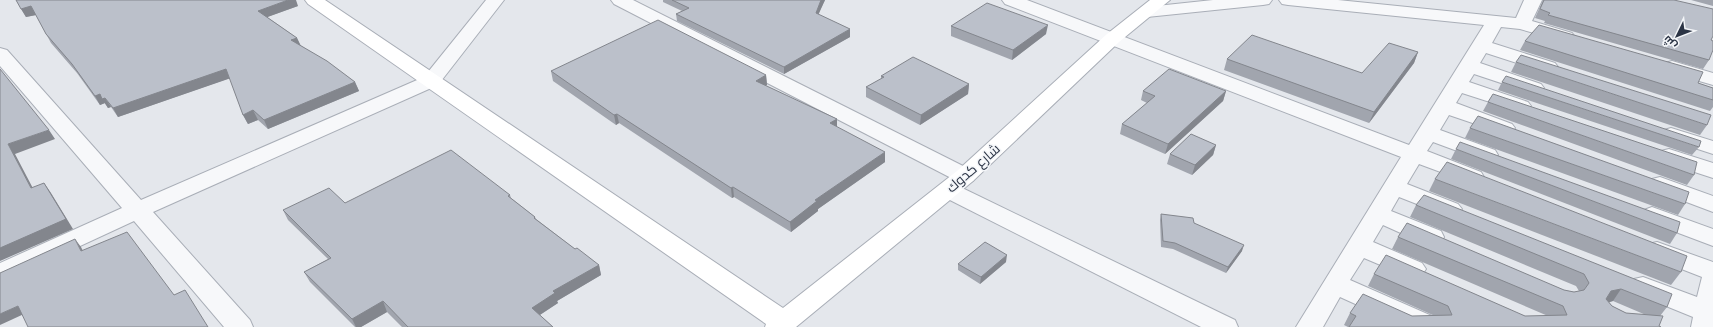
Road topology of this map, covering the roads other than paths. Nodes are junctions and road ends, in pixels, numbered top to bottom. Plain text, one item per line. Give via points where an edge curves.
1 (314, 0) edge
2 (495, 0) edge
3 (620, 0) edge
4 (1011, 0) edge
5 (1263, 0) edge
6 (1288, 0) edge
7 (1355, 0) edge
8 (1533, 0) edge
9 (1154, 6) edge
10 (1393, 11) junction
11 (1496, 21) junction
12 (1522, 24) junction
13 (1113, 38) junction
14 (1583, 42) edge
15 (1482, 46) junction
16 (0, 54) edge
17 (1660, 64) edge
18 (1469, 66) junction
19 (1564, 72) edge
20 (1713, 79) edge
21 (431, 82) junction
22 (1457, 85) junction
23 (1550, 93) edge
24 (1445, 106) junction
25 (1540, 113) edge
26 (1654, 128) edge
27 (1428, 133) junction
28 (1527, 136) edge
29 (1713, 148) edge
30 (1653, 151) edge
31 (1414, 154) junction
32 (1503, 161) edge
33 (1713, 171) edge
34 (1638, 177) edge
35 (957, 183) junction
36 (1494, 185) edge
37 (1395, 187) junction
38 (1713, 204) edge
39 (1631, 208) edge
40 (138, 210) junction
41 (1378, 214) junction
42 (1467, 216) edge
43 (1713, 238) edge
44 (1640, 243) edge
45 (1450, 245) edge
46 (1359, 246) junction
47 (1713, 272) edge
48 (0, 273) edge
49 (1430, 277) edge
50 (1620, 277) edge
51 (1713, 280) edge
52 (1335, 284) junction
53 (1706, 319) edge
54 (1318, 324) edge
55 (783, 326) edge
56 (240, 327) edge
57 (1225, 327) edge
58 (1431, 327) edge

1 - 21 street
2 - 21 street
3 - 35 street
4 - 13 street
5 - 9 street
6 - 10 street
7 - 10 street
8 - 12 street
9 - 13 street, شارع كدوك
10 - 11 street
11 - 12 street
11 - 15 street
12 - 14 street
13 - 31 street
13 - 35 street, شارع كدوك
15 - 18 street
15 - 19 street
16 - 40 street
17 - 20 street
18 - 22 street
18 - 23 street
21 - 40 street
21 - 55 street
22 - 24 street
22 - 25 street
24 - 27 street
24 - 28 street
26 - 29 street
27 - 31 street
27 - 32 street
30 - 33 street
31 - 36 street
31 - 37 street
34 - 38 street
35 - 55 street, شارع كدوك
35 - 57 street
37 - 41 street
37 - 42 street
39 - 43 street
40 - 48 street
40 - 56 street
41 - 45 street
41 - 46 street
44 - 47 street
46 - 49 street
46 - 52 street
50 - 53 street
51 - 53 street
52 - 54 street
52 - 58 street

